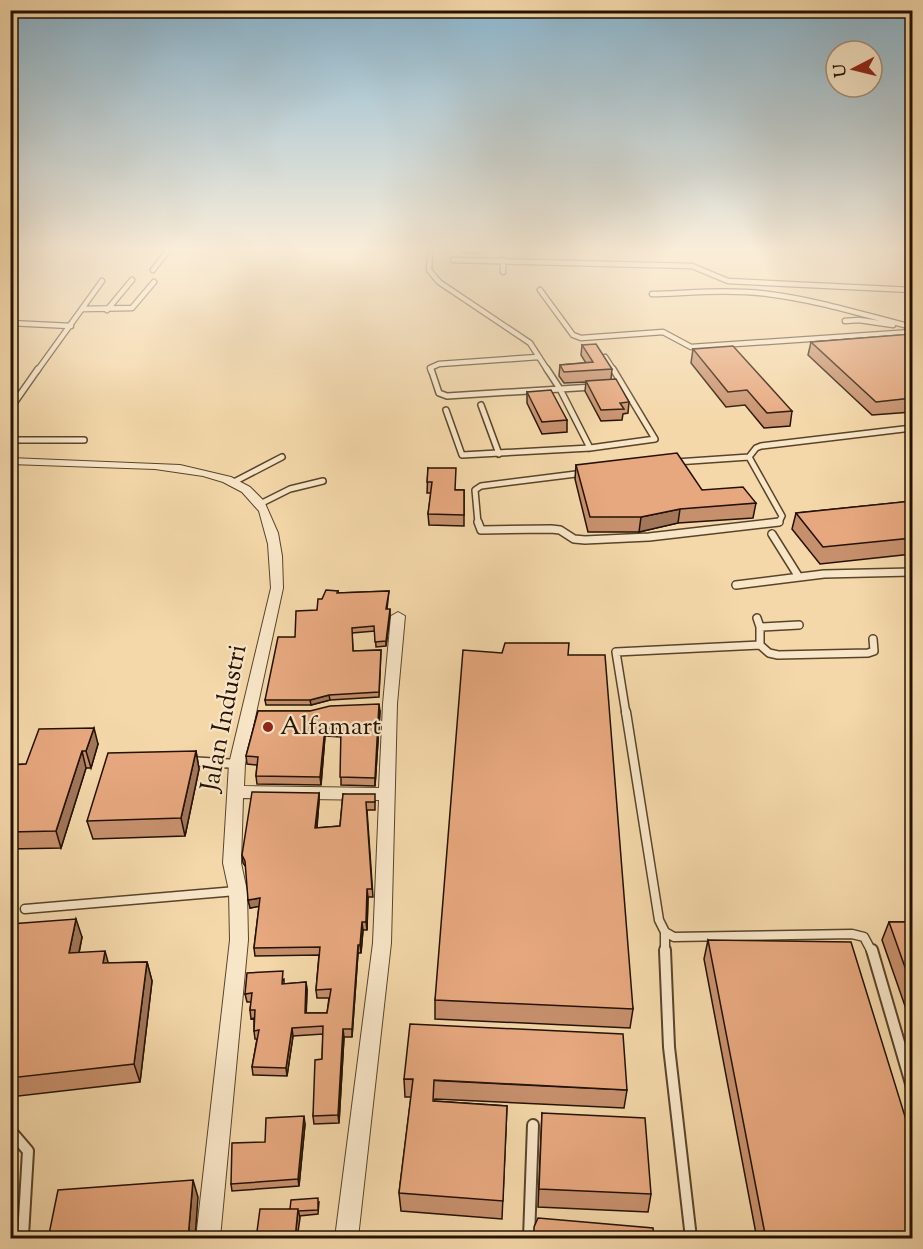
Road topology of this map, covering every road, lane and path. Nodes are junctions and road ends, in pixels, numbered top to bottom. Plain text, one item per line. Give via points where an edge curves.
1 (109, 307) edge
2 (133, 307) edge
3 (478, 307) edge
4 (553, 307) edge
5 (835, 307) edge
6 (82, 309) joint
7 (107, 310) junction
8 (845, 321) dead end
9 (10, 323) edge
10 (71, 326) junction
11 (905, 326) junction
12 (912, 327) edge
13 (912, 332) edge
14 (538, 357) junction
15 (605, 357) edge
16 (623, 384) junction
17 (612, 385) edge
18 (602, 386) edge
19 (560, 389) junction
20 (13, 403) edge
21 (481, 405) dead end
22 (10, 409) edge
23 (446, 410) dead end
24 (912, 428) edge
25 (10, 440) edge
26 (84, 441) dead end
27 (590, 448) junction
28 (499, 454) junction
29 (282, 457) dead end
30 (749, 457) junction
31 (10, 461) edge
32 (667, 463) edge
33 (588, 473) edge
34 (323, 481) dead end
35 (232, 483) junction
36 (260, 504) junction
37 (772, 534) dead end
38 (912, 572) edge
39 (797, 574) junction
40 (736, 585) dead end
41 (398, 616) dead end
42 (757, 618) dead end
43 (800, 625) dead end
44 (760, 627) junction
45 (873, 639) dead end
46 (760, 645) junction
47 (248, 712) junction
48 (269, 712) edge
49 (180, 760) edge
50 (237, 764) junction
51 (235, 792) junction
52 (388, 794) junction
53 (238, 891) junction
54 (26, 909) dead end
55 (665, 933) junction
56 (912, 1087) edge
57 (532, 1125) dead end
58 (10, 1130) edge
59 (18, 1237) edge
60 (208, 1239) edge
61 (347, 1239) edge
62 (528, 1239) edge
63 (691, 1239) edge

1 - 7 lane
2 - 7 lane
3 - 14 lane via 530,343
4 - 13 lane via 573,335 582,338 663,332 691,347
5 - 11 lane
6 - 7 lane
6 - 10 lane
8 - 11 lane
9 - 10 lane
10 - 20 lane
11 - 12 lane
14 - 19 lane
14 - 19 lane via 439,364 430,368 439,393 447,396
15 - 16 lane
16 - 17 lane
16 - 27 lane via 655,440
18 - 19 lane
19 - 27 lane
20 - 22 lane
21 - 28 lane
23 - 28 lane via 462,455
24 - 30 lane via 761,446
25 - 26 lane
27 - 28 lane
29 - 35 lane
30 - 32 lane
30 - 33 lane via 782,516 779,522 585,540 574,539 560,530 481,530 478,526 475,490 481,486
31 - 35 street via 173,467
34 - 36 lane via 292,487
35 - 36 street
36 - 47 street, Jalan Industri via 279,568
37 - 39 lane
38 - 39 lane via 849,570
39 - 40 lane
41 - 52 street via 385,705
42 - 44 lane
43 - 44 lane
44 - 46 lane
45 - 46 lane via 874,651 868,653 778,655
46 - 55 lane via 616,652 659,920
47 - 48 street
47 - 50 street, Jalan Industri
49 - 50 lane
50 - 51 street, Jalan Industri
51 - 52 street
51 - 53 street, Jalan Industri via 232,863
52 - 61 street via 382,943
53 - 54 lane
53 - 60 street, Jalan Industri via 239,940
55 - 56 lane via 674,937 864,937 871,947
55 - 63 lane via 666,1027
57 - 62 lane
58 - 59 lane via 28,1151

